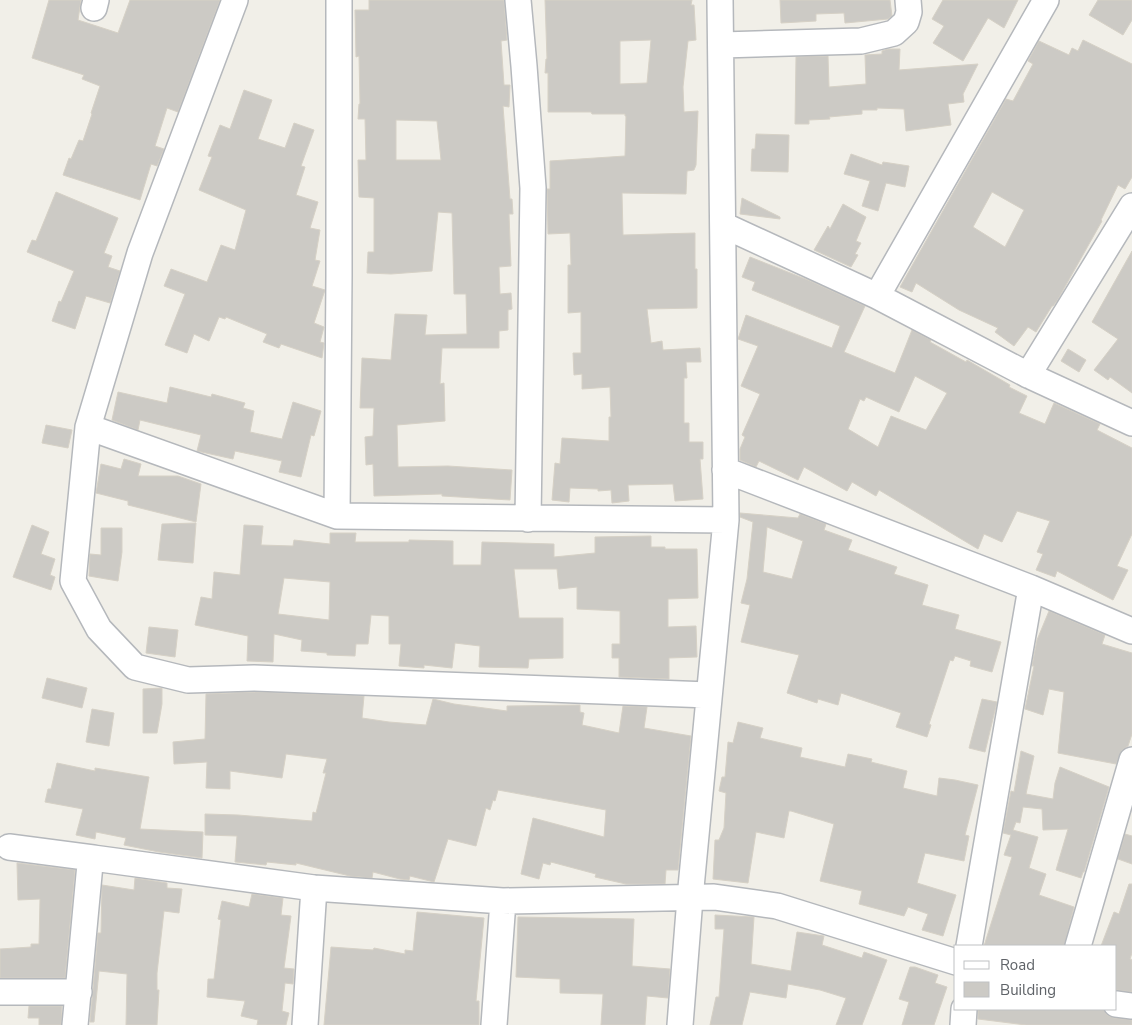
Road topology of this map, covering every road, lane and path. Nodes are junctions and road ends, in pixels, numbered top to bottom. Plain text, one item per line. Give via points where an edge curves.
1 (235, 0) edge
2 (340, 0) edge
3 (518, 0) edge
4 (720, 0) edge
5 (908, 0) edge
6 (1046, 0) edge
7 (722, 45) junction
8 (1132, 206) edge
9 (722, 226) junction
10 (877, 296) junction
11 (1028, 375) junction
12 (1132, 423) edge
13 (88, 427) junction
14 (725, 470) junction
15 (337, 516) junction
16 (528, 519) junction
17 (726, 520) junction
18 (1031, 588) junction
19 (1129, 623) edge
20 (709, 696) junction
21 (1132, 760) edge
22 (9, 847) dead end
23 (93, 858) junction
24 (314, 888) junction
25 (690, 898) junction
26 (503, 901) junction
27 (969, 945) edge
28 (1078, 945) edge
29 (954, 961) edge
30 (0, 992) edge
31 (79, 992) junction
32 (1117, 1004) edge
33 (1132, 1006) edge
34 (964, 1010) edge
35 (76, 1025) edge
36 (305, 1025) edge
37 (494, 1025) edge
38 (680, 1025) edge
39 (963, 1025) edge

1 - 13 street via 140,252
2 - 15 street
3 - 16 street via 533,188
4 - 7 street
5 - 7 street via 906,22 894,33 860,41
6 - 10 street
7 - 9 street
8 - 11 street
9 - 10 street
9 - 14 street
10 - 11 street
11 - 12 street
13 - 15 street
13 - 20 street via 73,581 99,629 135,666 188,680 254,678
14 - 17 street
14 - 18 street
15 - 16 street
16 - 17 street
17 - 20 street
18 - 19 street
18 - 27 street
20 - 25 street
21 - 28 street
22 - 23 street
23 - 24 street
23 - 31 street
24 - 26 street
24 - 36 street
25 - 26 street
25 - 29 street via 714,897 776,906
25 - 38 street
26 - 37 street
30 - 31 street
31 - 35 street
32 - 33 street
34 - 39 street

